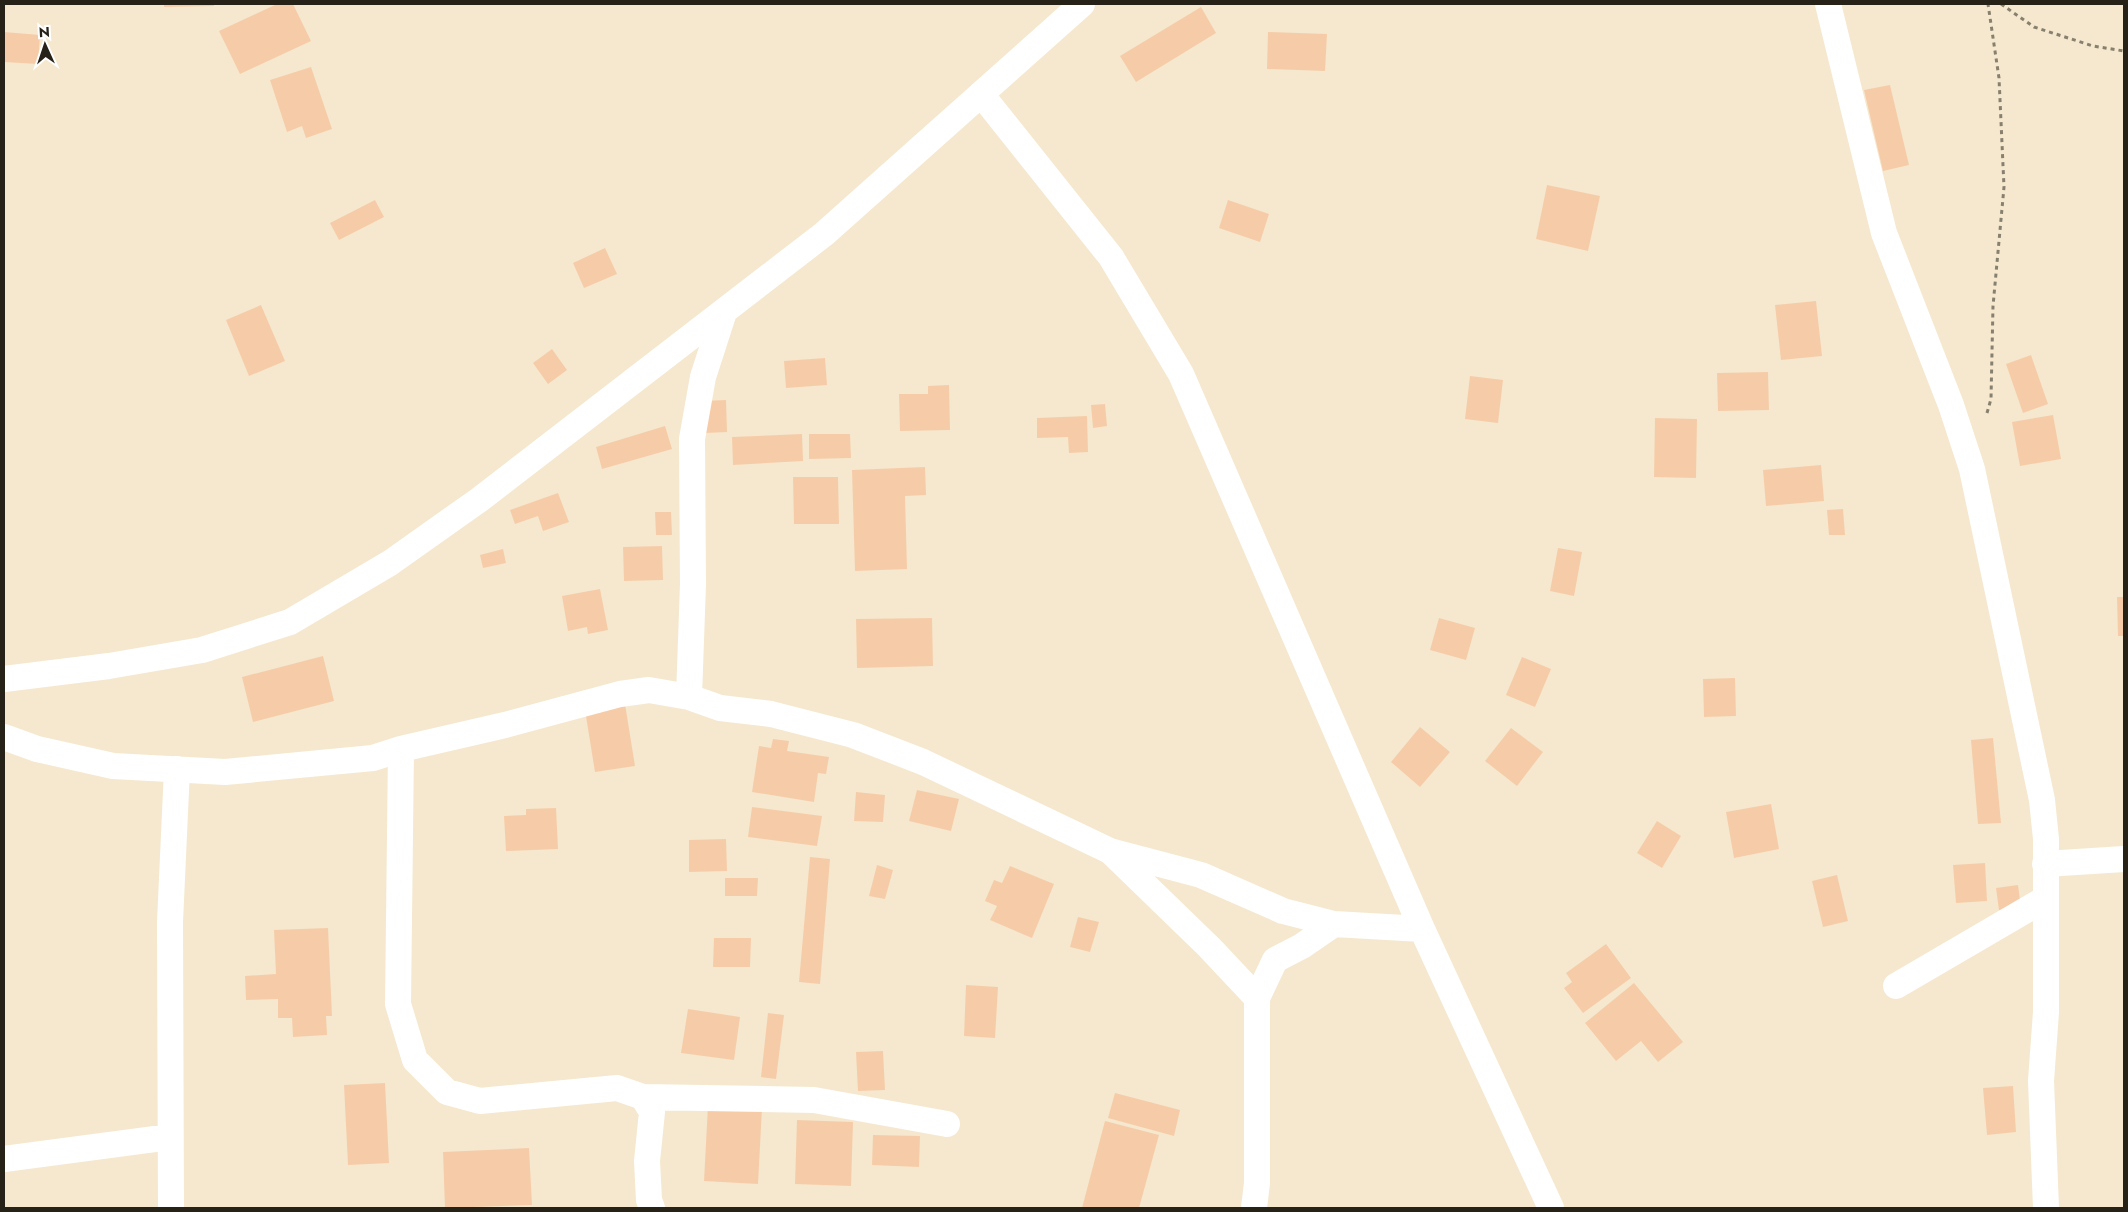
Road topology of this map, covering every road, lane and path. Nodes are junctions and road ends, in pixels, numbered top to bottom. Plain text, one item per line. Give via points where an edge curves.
1 (1082, 4) edge
2 (1828, 4) edge
3 (1988, 4) edge
4 (2001, 4) edge
5 (2124, 51) edge
6 (981, 94) junction
7 (724, 312) junction
8 (1986, 416) dead end
9 (4, 679) edge
10 (689, 697) junction
11 (4, 737) edge
12 (402, 749) junction
13 (177, 769) junction
14 (1110, 851) junction
15 (2124, 859) edge
16 (2045, 864) junction
17 (2045, 899) junction
18 (1334, 924) junction
19 (1422, 929) junction
20 (1896, 986) dead end
21 (1257, 998) junction
22 (643, 1097) junction
23 (947, 1124) dead end
24 (170, 1137) junction
25 (4, 1159) edge
26 (171, 1208) edge
27 (652, 1208) edge
28 (1254, 1208) edge
29 (1551, 1208) edge
30 (2046, 1208) edge

1 - 6 street
2 - 16 street via 1884,233 1972,469 2042,800
3 - 8 path via 1999,78 2004,187 1993,306 1991,399
4 - 5 path via 2034,27 2093,46
6 - 7 street via 824,234
6 - 19 street via 1111,257 1180,374
7 - 9 street via 479,500 390,563 290,622 202,650
7 - 10 street via 703,377 692,439 693,584
10 - 12 street via 649,690 620,694 505,726
10 - 14 street via 720,708 771,714 853,736 924,762
11 - 13 street via 36,750 113,766
12 - 13 street via 374,758 225,772
12 - 22 street via 398,1004 414,1060 447,1092 480,1101 617,1088
13 - 24 street via 170,922
14 - 18 street via 1201,875 1283,911
14 - 21 street
15 - 16 street
16 - 17 street
17 - 20 street
17 - 30 street via 2046,1012 2041,1081
18 - 19 street
18 - 21 street via 1275,960
19 - 29 street
21 - 28 street via 1257,1183
22 - 23 street via 814,1100
22 - 27 street via 652,1112 647,1161
24 - 25 street
24 - 26 street

